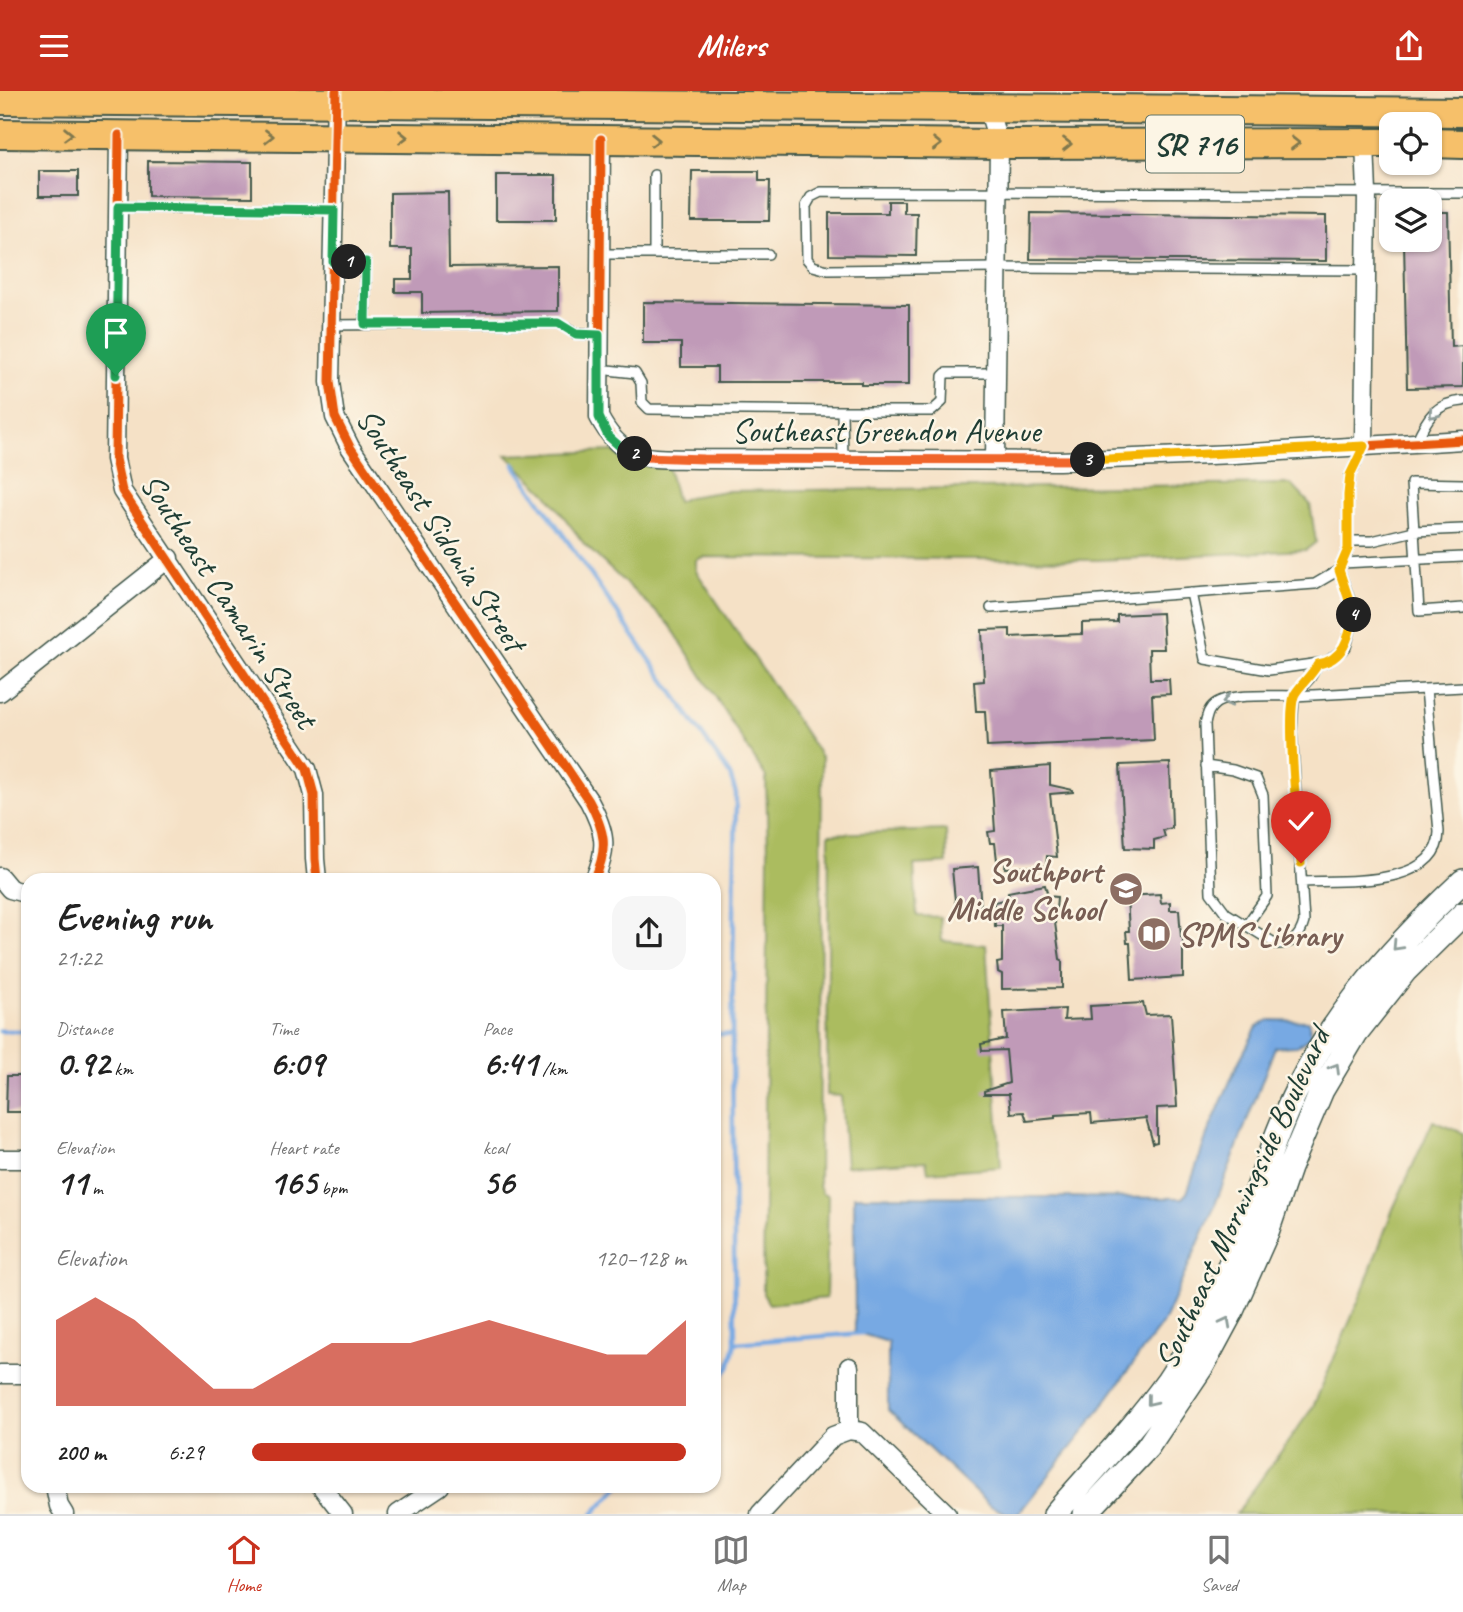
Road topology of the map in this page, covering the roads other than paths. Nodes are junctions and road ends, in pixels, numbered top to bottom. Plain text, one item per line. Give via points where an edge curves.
1 (106, 96) edge
2 (336, 97) edge
3 (602, 97) edge
4 (0, 100) edge
5 (987, 104) junction
6 (1463, 112) edge
7 (0, 134) edge
8 (118, 135) junction
9 (335, 136) junction
10 (601, 139) junction
11 (1378, 143) edge
12 (1442, 143) edge
13 (1463, 143) edge
14 (999, 145) junction
15 (654, 175) dead end
16 (998, 191) junction
17 (1367, 193) junction
18 (1463, 193) edge
19 (118, 207) junction
20 (334, 210) junction
21 (600, 254) junction
22 (654, 254) junction
23 (768, 254) dead end
24 (333, 262) junction
25 (996, 268) junction
26 (1366, 270) junction
27 (365, 324) junction
28 (331, 325) junction
29 (599, 335) junction
30 (599, 369) junction
31 (996, 373) junction
32 (1463, 401) edge
33 (842, 411) junction
34 (1463, 440) edge
35 (1415, 443) junction
36 (1364, 446) junction
37 (843, 460) junction
38 (995, 460) junction
39 (1463, 484) edge
40 (1463, 529) edge
41 (1414, 531) junction
42 (1348, 541) junction
43 (1463, 557) edge
44 (169, 558) junction
45 (1417, 560) junction
46 (1341, 567) junction
47 (1191, 593) junction
48 (990, 608) dead end
49 (1463, 608) edge
50 (1318, 664) junction
51 (1463, 687) edge
52 (1426, 689) junction
53 (0, 692) edge
54 (1294, 695) junction
55 (1206, 766) junction
56 (316, 873) edge
57 (598, 873) edge
58 (0, 877) edge
59 (1463, 881) edge
60 (1303, 882) junction
61 (21, 892) edge
62 (1463, 914) edge
63 (1424, 917) junction
64 (1246, 926) junction
65 (1443, 932) junction
66 (1281, 1123) junction
67 (1304, 1131) junction
68 (0, 1159) edge
69 (21, 1159) edge
70 (1194, 1359) junction
71 (849, 1367) dead end
72 (0, 1374) edge
73 (21, 1374) edge
74 (849, 1430) junction
75 (56, 1493) edge
76 (326, 1493) edge
77 (430, 1493) edge
78 (64, 1514) edge
79 (343, 1514) edge
80 (398, 1514) edge
81 (760, 1514) edge
82 (947, 1514) edge
83 (1055, 1514) edge
84 (1085, 1514) edge

1 - 2 main road, SR 716
1 - 4 main road, SR 716
2 - 3 main road, SR 716
2 - 9 street, Southeast Sidonia Street
3 - 5 main road, SR 716
5 - 6 main road, SR 716 via 1374,106
5 - 14 street
7 -> 8 main road, SR 716
8 -> 9 main road, SR 716
8 - 19 street, Southeast Camarin Street
9 -> 10 main road, SR 716
9 - 20 street, Southeast Sidonia Street
10 -> 14 main road, SR 716
10 - 21 street
14 -> 11 main road, SR 716
11 - 17 street
12 - 13 main road
14 - 16 street
15 - 22 lane
16 - 17 lane
16 - 25 street
16 - 25 lane via 821,192 806,206 807,259 813,266 828,270
17 - 18 lane
17 - 26 street
19 - 20 lane
19 - 44 street, Southeast Camarin Street via 115,459 122,491
20 - 24 street, Southeast Sidonia Street
21 - 22 lane
21 - 29 street
22 - 23 lane
24 - 27 lane via 366,262
24 - 28 street, Southeast Sidonia Street
25 - 26 lane
25 - 31 street
26 - 36 street
27 - 28 lane
27 - 29 lane via 558,323 576,334
28 - 57 street, Southeast Sidonia Street via 335,417 350,447 589,801 601,824 604,845
29 - 30 street
30 - 33 lane via 635,373 642,402 649,409
30 - 37 street, Southeast Greendon Avenue via 599,417 608,436 626,452 645,457
31 - 33 lane via 946,373 942,403 932,411
31 - 38 street
32 -> 35 lane via 1441,405
33 - 37 lane
34 - 35 street, Southeast Greendon Avenue
35 - 36 street, Southeast Greendon Avenue
36 - 38 street, Southeast Greendon Avenue via 1121,459
36 - 42 lane via 1350,475
37 - 38 street, Southeast Greendon Avenue
39 - 41 lane via 1410,483
40 - 41 lane
41 - 42 lane via 1372,541
41 - 45 lane
42 - 46 lane
43 - 45 lane
44 - 53 street
44 - 56 street, Southeast Camarin Street via 307,769 314,795
45 - 46 lane
45 - 49 lane via 1419,611
46 - 47 lane via 1315,584
46 - 50 lane via 1355,614 1346,647
47 - 48 lane
47 - 50 lane via 1205,659 1269,670
50 - 54 lane
51 - 52 lane
52 - 54 lane
52 - 60 lane via 1439,832 1436,850 1419,866 1394,876
54 -> 55 lane via 1216,703 1205,724
54 - 60 lane via 1292,732
55 - 64 lane via 1212,893 1226,913
55 - 64 lane via 1256,778 1263,795 1267,896
58 - 61 street via 10,889
59 - 63 street, Southeast Morningside Boulevard
60 - 64 lane via 1304,922 1292,942 1276,944
62 - 65 street, Southeast Morningside Boulevard
63 - 65 street
63 -> 66 street, Southeast Morningside Boulevard via 1331,1030
67 -> 65 street, Southeast Morningside Boulevard via 1356,1033
66 - 67 street
66 - 70 street, Southeast Morningside Boulevard
70 -> 67 street, Southeast Morningside Boulevard via 1231,1313
68 - 69 street
70 -> 83 street, Southeast Morningside Boulevard via 1168,1380
70 - 84 street, Southeast Morningside Boulevard via 1147,1448
71 - 74 street
72 - 73 street
74 - 81 street via 833,1436
74 - 82 street via 862,1432
75 - 78 street
76 - 79 street
77 - 80 street

